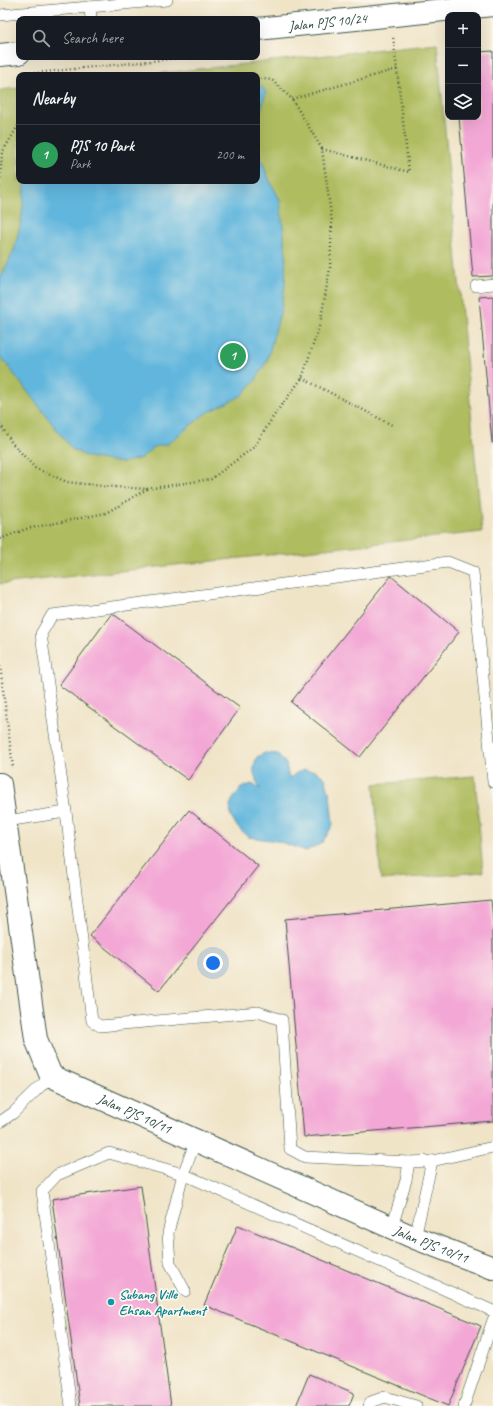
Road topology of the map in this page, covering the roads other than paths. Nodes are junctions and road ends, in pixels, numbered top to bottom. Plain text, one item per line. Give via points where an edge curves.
1 (167, 0) edge
2 (493, 5) edge
3 (90, 7) junction
4 (0, 15) edge
5 (91, 16) edge
6 (387, 17) edge
7 (260, 29) edge
8 (16, 53) edge
9 (0, 55) edge
10 (493, 284) edge
11 (476, 286) dead end
12 (493, 782) edge
13 (0, 784) edge
14 (66, 812) junction
15 (6, 821) junction
16 (51, 1076) junction
17 (0, 1122) edge
18 (196, 1141) junction
19 (493, 1146) edge
20 (432, 1161) junction
21 (409, 1162) junction
22 (182, 1174) junction
23 (392, 1227) junction
24 (415, 1238) junction
25 (493, 1268) edge
26 (185, 1291) dead end
27 (493, 1311) edge
28 (493, 1320) edge
29 (71, 1406) edge
30 (369, 1406) edge
31 (416, 1406) edge
32 (464, 1406) edge

1 - 3 lane
2 - 6 street, Jalan PJS 10/24
3 - 4 lane
3 - 5 lane
6 - 7 street, Jalan PJS 10/24
8 - 9 street
10 - 11 lane
12 - 14 lane via 473,572 448,562 52,615 41,634
13 - 15 street
14 - 15 lane
14 - 21 lane via 92,1021 100,1026 258,1012 282,1020 290,1149 305,1158
15 - 16 street via 36,1039
16 - 17 lane
16 - 18 street, Jalan PJS 10/11
18 - 22 lane
18 - 23 street, Jalan PJS 10/11
19 - 20 lane
20 - 21 lane
20 - 24 lane
21 - 23 lane
22 - 26 lane via 168,1233 170,1263
22 - 27 lane
22 - 29 lane via 109,1153 57,1175 42,1191
23 - 24 street, Jalan PJS 10/11
24 - 25 street, Jalan PJS 10/11
28 - 32 lane
30 - 31 lane via 371,1402 385,1397

